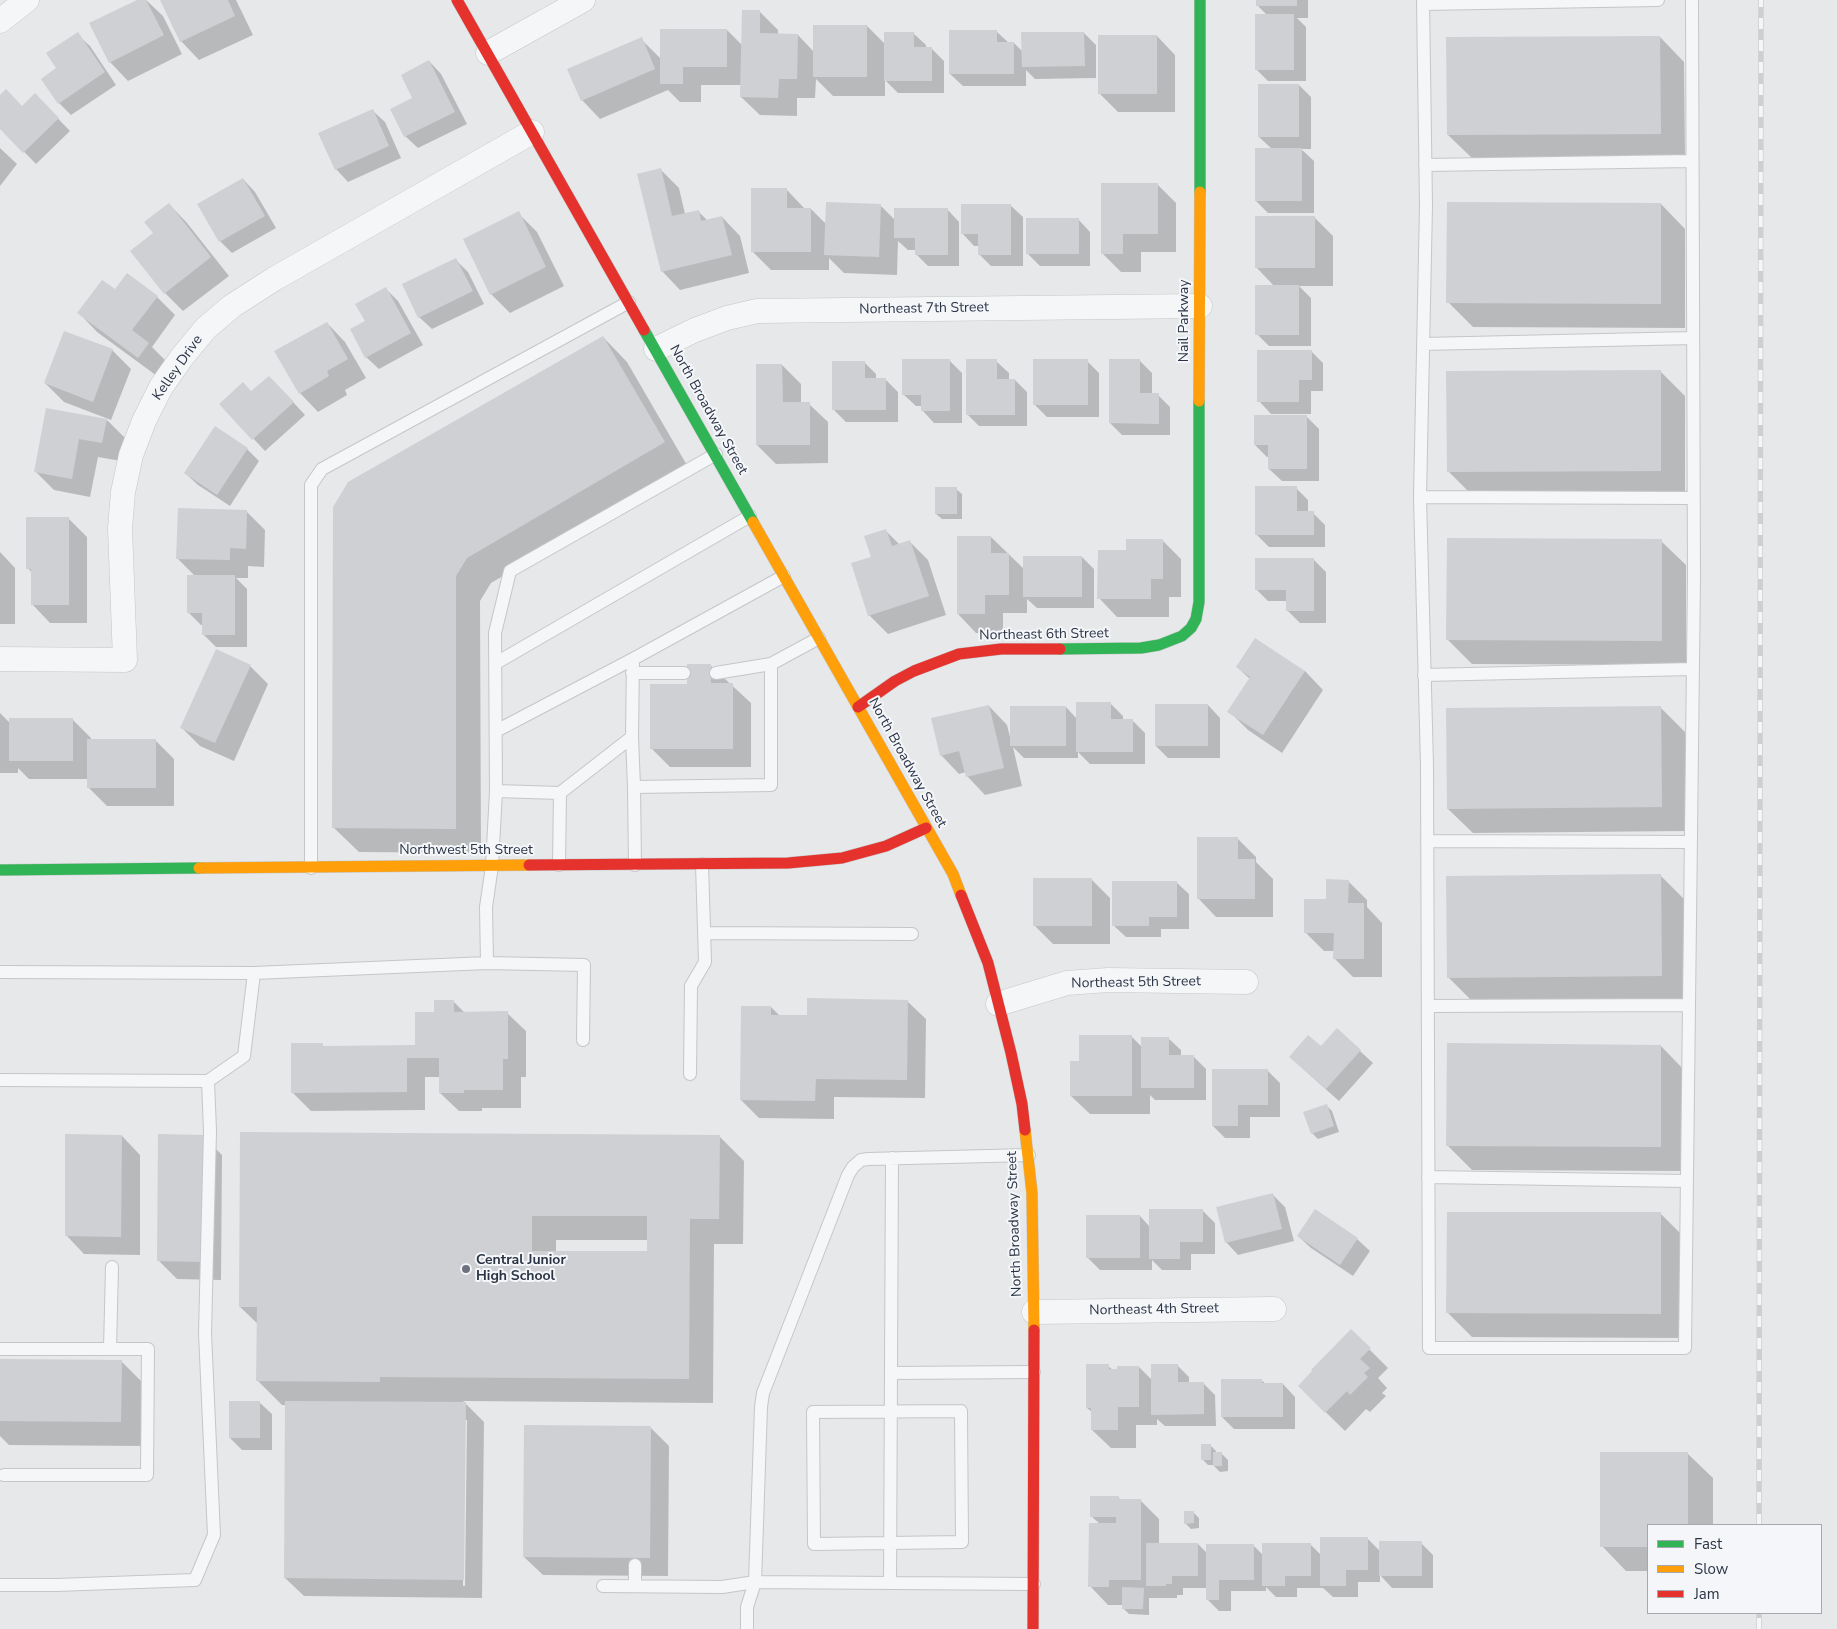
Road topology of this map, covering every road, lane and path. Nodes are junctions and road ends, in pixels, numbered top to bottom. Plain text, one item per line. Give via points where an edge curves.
1 (27, 0) edge
2 (457, 0) edge
3 (583, 0) edge
4 (1200, 0) edge
5 (1658, 0) edge
6 (1692, 0) edge
7 (1423, 2) edge
8 (0, 21) edge
9 (488, 54) junction
10 (532, 132) junction
11 (1692, 161) junction
12 (1425, 165) junction
13 (629, 302) junction
14 (1200, 306) junction
15 (1693, 338) junction
16 (1422, 344) junction
17 (656, 349) junction
18 (716, 454) junction
19 (1420, 497) junction
20 (1694, 498) junction
21 (750, 516) junction
22 (784, 576) junction
23 (1182, 636) joint
24 (819, 638) junction
25 (0, 659) edge
26 (633, 659) junction
27 (496, 663) junction
28 (772, 664) junction
29 (1692, 669) junction
30 (716, 672) dead end
31 (632, 673) junction
32 (684, 673) dead end
33 (1424, 675) junction
34 (858, 708) junction
35 (496, 732) junction
36 (632, 737) junction
37 (634, 787) junction
38 (496, 791) junction
39 (560, 793) junction
40 (926, 828) junction
41 (1427, 841) junction
42 (1690, 842) junction
43 (702, 864) junction
44 (635, 865) junction
45 (492, 866) junction
46 (559, 866) junction
47 (311, 868) junction
48 (0, 870) edge
49 (704, 932) junction
50 (912, 934) dead end
51 (487, 963) junction
52 (0, 972) edge
53 (254, 973) junction
54 (1246, 982) dead end
55 (998, 1004) junction
56 (1689, 1005) junction
57 (1428, 1006) junction
58 (583, 1040) dead end
59 (690, 1074) dead end
60 (0, 1080) edge
61 (208, 1081) junction
62 (1029, 1155) junction
63 (892, 1158) junction
64 (1428, 1178) junction
65 (1687, 1181) junction
66 (112, 1267) dead end
67 (1274, 1309) dead end
68 (1034, 1312) junction
69 (0, 1349) edge
70 (110, 1349) junction
71 (1034, 1372) junction
72 (891, 1373) junction
73 (890, 1412) junction
74 (4, 1475) dead end
75 (890, 1543) junction
76 (635, 1565) dead end
77 (755, 1582) junction
78 (890, 1583) junction
79 (1034, 1584) junction
80 (0, 1585) edge
81 (603, 1586) dead end
82 (635, 1586) junction
83 (747, 1629) edge
84 (1034, 1629) edge

1 - 8 street
2 - 9 street, North Broadway Street
3 - 9 street
4 - 14 street, Nail Parkway
5 - 7 lane
6 - 11 lane
7 - 12 lane
9 - 10 street, North Broadway Street
10 - 13 street, North Broadway Street
10 - 25 street, Kelley Drive via 274,278 206,328 161,387 132,455 120,528 125,660
11 - 12 lane
11 - 15 lane
12 - 16 lane
13 - 17 street, North Broadway Street
13 - 47 lane via 322,469 311,485
14 - 17 street, Northeast 7th Street via 757,311 695,330
14 - 23 street, Nail Parkway via 1199,602 1196,618
15 - 16 lane
15 - 20 lane
16 - 19 lane
17 - 18 street, North Broadway Street
18 - 21 street, North Broadway Street
18 - 27 lane via 510,571 495,633
19 - 20 lane
19 - 33 lane
20 - 29 lane
21 - 22 street, North Broadway Street
21 - 27 lane
22 - 24 street, North Broadway Street
22 - 26 lane
23 - 34 street, Northeast 6th Street via 1141,648 1002,649 959,654 914,670
24 - 28 lane
24 - 34 street, North Broadway Street
26 - 31 lane
26 - 35 lane
27 - 35 lane
28 - 30 lane
28 - 37 lane via 770,785
29 - 33 lane
29 - 42 lane
31 - 32 lane
31 - 36 lane
33 - 41 lane
34 - 40 street, North Broadway Street
35 - 38 lane
36 - 37 lane
36 - 39 lane
37 - 44 lane
38 - 39 lane
38 - 45 lane
39 - 46 lane
40 - 43 street, Northwest 5th Street via 886,846 842,858 788,864
40 - 55 street, North Broadway Street via 953,874 988,963
41 - 42 lane
41 - 57 lane
42 - 56 lane
43 - 44 street, Northwest 5th Street
43 - 49 lane
44 - 46 street, Northwest 5th Street
45 - 46 street, Northwest 5th Street
45 - 47 street, Northwest 5th Street
45 - 51 lane via 486,907
47 - 48 street, Northwest 5th Street
49 - 50 lane
49 - 59 lane via 705,962 691,986
51 - 53 lane
51 - 58 lane via 584,965
52 - 53 lane
53 - 61 lane via 244,1056
54 - 55 street, Northeast 5th Street via 1108,980 1067,983
55 - 62 street, North Broadway Street via 1022,1104
56 - 57 lane
56 - 65 lane
57 - 64 lane
60 - 61 lane
61 - 80 lane via 210,1131 205,1334 214,1535 195,1580
62 - 63 lane
62 - 68 street, North Broadway Street
63 - 72 lane
63 - 77 lane via 861,1160 848,1175 763,1393
64 - 65 lane
64 - 65 lane via 1429,1348 1685,1348
66 - 70 lane
67 - 68 street, Northeast 4th Street
68 - 71 street, North Broadway Street
69 - 70 lane
70 - 74 lane via 148,1349 147,1475
71 - 72 lane
71 - 79 street, North Broadway Street
72 - 73 lane
73 - 75 lane
73 - 75 lane via 961,1411 962,1542
73 - 75 lane via 813,1412 814,1544
75 - 78 lane
76 - 82 lane
77 - 78 lane
77 - 82 lane via 722,1586
77 - 83 lane via 747,1607
78 - 79 lane
79 - 84 street, North Broadway Street
81 - 82 lane

